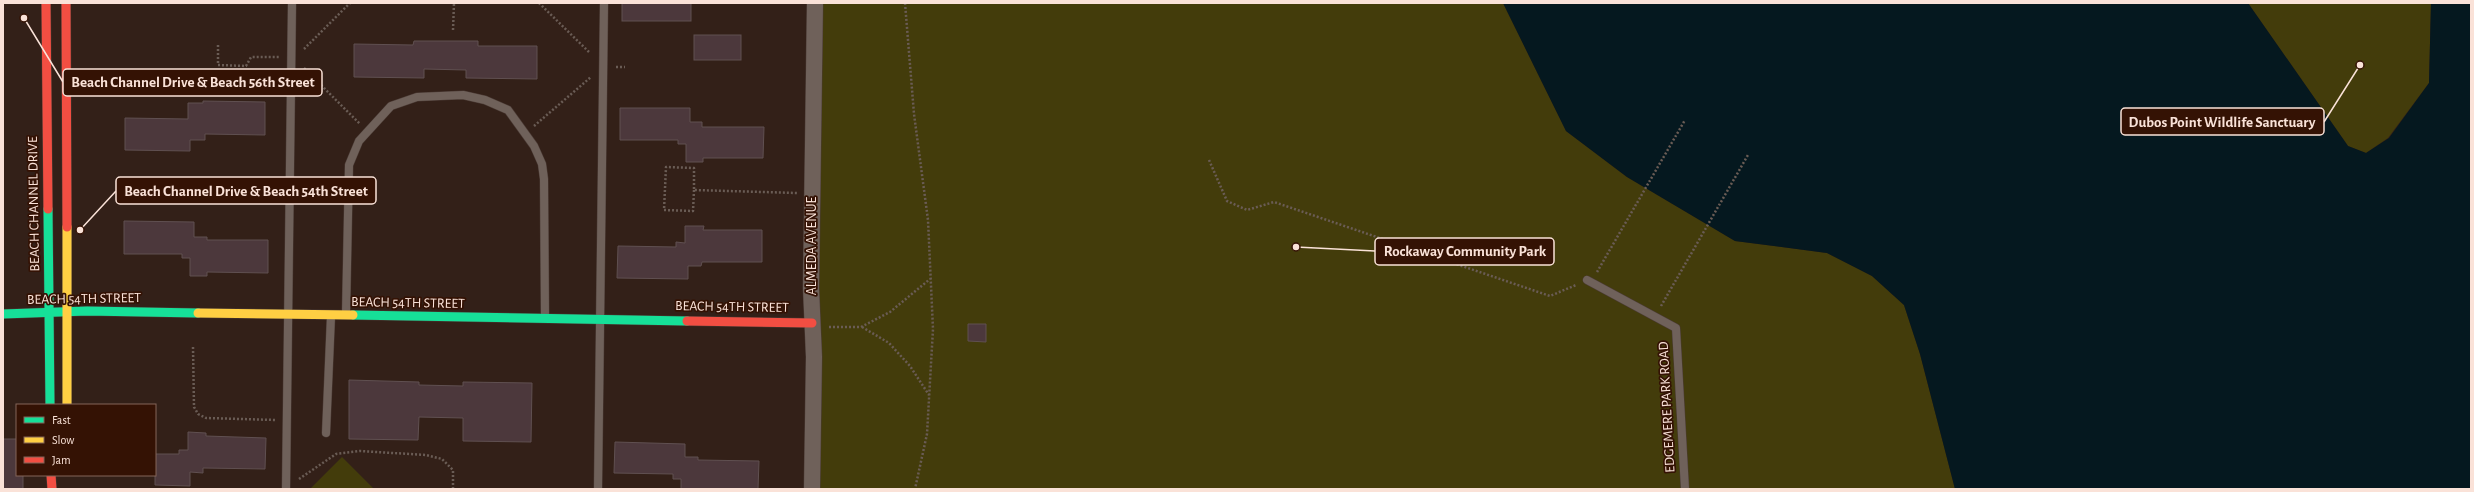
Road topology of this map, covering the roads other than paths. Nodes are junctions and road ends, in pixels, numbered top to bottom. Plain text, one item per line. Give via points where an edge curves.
1 (46, 3) edge
2 (66, 3) edge
3 (292, 3) edge
4 (604, 3) edge
5 (814, 3) edge
6 (1589, 281) road end
7 (67, 312) junction
8 (3, 314) edge
9 (49, 314) junction
10 (288, 315) junction
11 (331, 315) junction
12 (346, 316) junction
13 (545, 319) junction
14 (601, 319) junction
15 (812, 323) junction
16 (50, 404) edge
17 (66, 404) edge
18 (326, 433) dead end
19 (51, 476) edge
20 (52, 489) edge
21 (286, 489) edge
22 (598, 489) edge
23 (812, 489) edge
24 (1685, 489) edge

1 - 9 main road, BEACH CHANNEL DRIVE
2 - 7 main road
3 - 10 lane
4 - 14 lane
5 - 15 street, ALMEDA AVENUE
6 - 24 lane, EDGEMERE PARK ROAD via 1676,328
7 - 9 main road, BEACH 54TH STREET
7 - 10 main road, BEACH 54TH STREET
7 - 17 main road
8 - 9 main road, BEACH 54TH STREET
9 - 16 main road, BEACH CHANNEL DRIVE
10 - 11 main road, BEACH 54TH STREET
10 - 21 lane
11 - 12 main road, BEACH 54TH STREET
11 - 18 lane
12 - 13 main road, BEACH 54TH STREET
12 - 13 lane via 349,166 359,141 392,106 417,97 440,94 463,95 485,100 508,110 526,133 542,164
13 - 14 main road, BEACH 54TH STREET
14 - 15 main road, BEACH 54TH STREET
14 - 22 lane
15 - 23 street, ALMEDA AVENUE
19 - 20 main road

